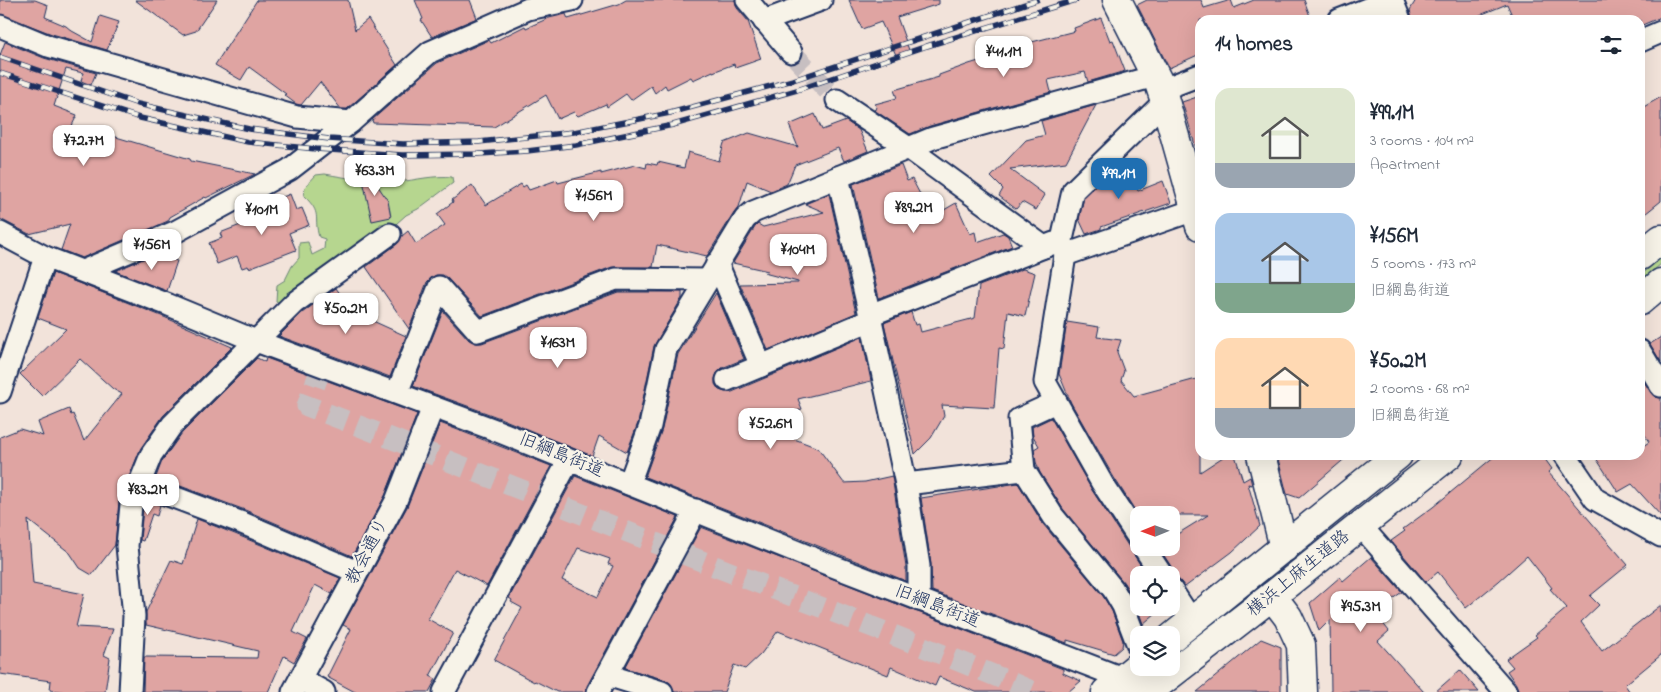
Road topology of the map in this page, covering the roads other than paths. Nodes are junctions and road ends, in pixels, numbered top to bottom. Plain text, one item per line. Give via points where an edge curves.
1 (572, 0) edge
2 (747, 0) edge
3 (821, 0) edge
4 (1117, 0) edge
5 (1391, 0) edge
6 (1352, 15) edge
7 (1398, 15) edge
8 (764, 21) junction
9 (0, 26) edge
10 (1661, 32) edge
11 (1645, 39) edge
12 (792, 52) tunnel mouth
13 (1195, 77) edge
14 (1160, 89) junction
15 (837, 100) tunnel mouth
16 (351, 122) junction
17 (907, 147) junction
18 (838, 177) junction
19 (1195, 205) edge
20 (1195, 216) edge
21 (0, 233) edge
22 (390, 234) dead end
23 (1661, 239) edge
24 (1057, 247) junction
25 (1645, 252) edge
26 (45, 257) junction
27 (83, 271) junction
28 (712, 272) junction
29 (1661, 283) edge
30 (1645, 297) edge
31 (871, 318) junction
32 (256, 341) junction
33 (1645, 359) edge
34 (761, 366) junction
35 (727, 380) dead end
36 (1661, 386) edge
37 (0, 392) edge
38 (397, 393) junction
39 (1056, 402) junction
40 (433, 407) junction
41 (569, 460) junction
42 (1262, 460) edge
43 (1392, 460) edge
44 (1443, 460) edge
45 (1568, 460) edge
46 (1024, 470) junction
47 (139, 484) junction
48 (629, 484) junction
49 (906, 484) junction
50 (696, 510) junction
51 (1130, 525) edge
52 (1360, 525) junction
53 (1661, 536) edge
54 (1284, 548) junction
55 (357, 572) junction
56 (1272, 596) junction
57 (919, 600) junction
58 (1180, 603) edge
59 (1192, 621) junction
60 (1131, 626) edge
61 (1180, 631) edge
62 (1124, 682) edge
63 (603, 683) edge
64 (296, 685) edge
65 (130, 692) edge
66 (324, 692) edge
67 (444, 692) edge
68 (662, 692) edge
69 (1148, 692) edge
70 (1303, 692) edge
71 (1506, 692) edge

1 - 16 street via 528,9 430,52
2 - 8 street
3 - 8 street
4 - 14 main road
5 - 6 street
5 - 7 street
8 - 12 street
9 - 16 street via 48,46 297,117
10 - 11 street
13 - 14 street
14 - 17 street via 933,138
14 - 19 main road
14 - 24 street via 1073,191
15 - 17 street
16 - 27 street via 289,170 215,212
17 - 18 street
17 - 24 street
18 - 28 street via 753,212 745,219
18 - 31 street
20 - 24 street
21 - 26 street, 旧綱島街道
22 - 32 street via 294,303
23 - 25 main road
24 - 31 street
24 - 39 street via 1045,382
26 - 27 street, 旧綱島街道
26 - 37 street
27 - 32 street, 旧綱島街道
28 - 34 street
28 - 38 street via 616,279 478,331 439,287
28 - 48 street via 666,349 650,426
29 - 30 main road
31 - 34 street
31 - 49 street
32 - 38 street, 旧綱島街道
32 - 47 street via 172,425 151,455
33 - 36 street
34 - 35 street
38 - 40 street, 旧綱島街道
39 - 46 street via 1019,419
39 - 51 street
40 - 41 street, 旧綱島街道
40 - 55 street, 教会通り via 396,501
41 - 48 street, 旧綱島街道
41 - 67 street
42 - 54 main road
43 - 54 main road, 横浜上麻生道路
44 - 52 main road, 横浜上麻生道路
45 - 53 street via 1595,499
46 - 49 street
46 - 60 street via 1053,516 1113,589
47 - 55 street via 240,522
47 - 65 street via 130,505 127,546 134,616
48 - 50 street, 旧綱島街道
49 - 57 street via 919,566
50 - 57 street, 旧綱島街道
50 - 63 street
52 - 56 main road, 横浜上麻生道路
52 - 71 street
54 - 59 main road, 横浜上麻生道路
55 - 64 street, 教会通り
56 - 69 main road, 横浜上麻生道路
56 - 70 main road via 1288,617 1302,645
57 - 62 street, 旧綱島街道
58 - 59 street
59 - 61 main road, 横浜上麻生道路
63 - 68 street
64 - 66 street

